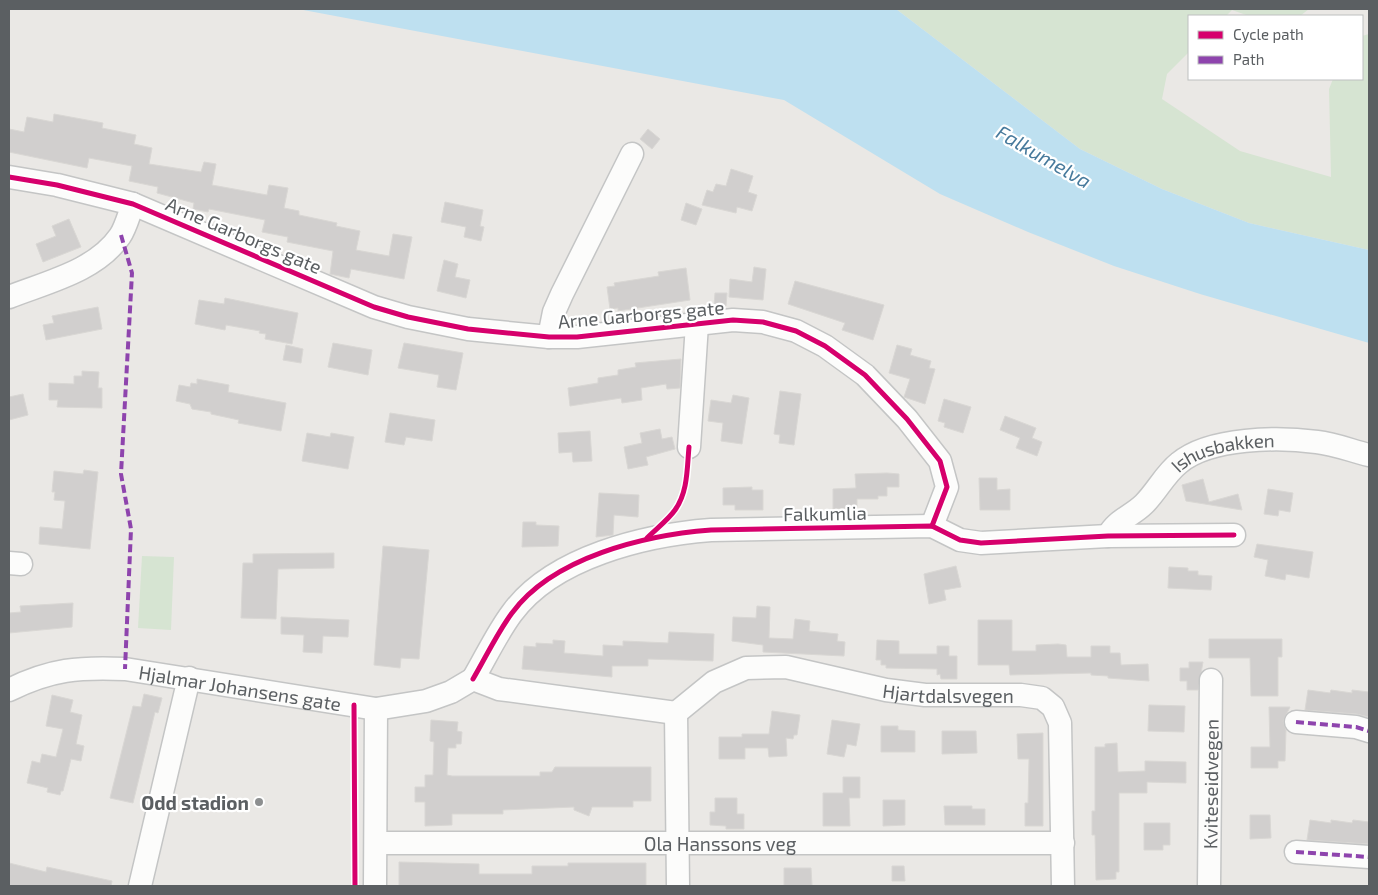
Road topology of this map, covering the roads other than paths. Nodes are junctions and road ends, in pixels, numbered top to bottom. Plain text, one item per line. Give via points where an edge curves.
1 (632, 154) dead end
2 (9, 177) edge
3 (133, 204) junction
4 (9, 297) edge
5 (697, 324) junction
6 (549, 337) junction
7 (689, 447) dead end
8 (1369, 454) edge
9 (932, 526) junction
10 (1234, 535) dead end
11 (1108, 536) junction
12 (189, 678) junction
13 (473, 679) junction
14 (1211, 680) dead end
15 (9, 688) edge
16 (376, 709) junction
17 (676, 713) junction
18 (1296, 722) dead end
19 (1369, 731) edge
20 (376, 843) junction
21 (1063, 843) junction
22 (678, 844) junction
23 (1296, 852) dead end
24 (1369, 857) edge
25 (140, 886) edge
26 (375, 886) edge
27 (678, 886) edge
28 (1063, 886) edge
29 (1209, 886) edge

1 - 6 street via 562,294
2 - 3 street, Arne Garborgs gate
3 - 4 street via 121,235 106,254 70,274
3 - 6 street, Arne Garborgs gate via 374,307 468,329
5 - 6 street, Arne Garborgs gate
5 - 7 street
5 - 9 street, Arne Garborgs gate via 733,320 763,322 796,331 825,346 865,375 907,418 945,471 947,487
8 - 11 street, Ishusbakken via 1317,442 1278,440 1215,447 1178,463 1144,504 1118,522
9 - 11 street, Falkumlia via 960,540 981,543
9 - 13 street, Falkumlia via 711,530 656,536 612,549 564,570 538,587 512,612
10 - 11 street, Falkumlia
12 - 15 street, Hjalmar Johansens gate via 94,668 63,670
12 - 16 street, Hjalmar Johansens gate
12 - 25 street
13 - 16 street, Hjalmar Johansens gate via 426,701
13 - 17 street via 500,689
14 - 29 street, Kviteseidvegen
16 - 20 street
17 - 21 street, Hjartdalsvegen via 714,682 746,668 786,668 886,690 925,695 1042,698 1053,707 1060,723
17 - 22 street
18 - 19 street
20 - 22 street, Ola Hanssons veg
20 - 26 street
21 - 22 street, Ola Hanssons veg
21 - 28 street, Hjartdalsvegen
22 - 27 street
23 - 24 street

